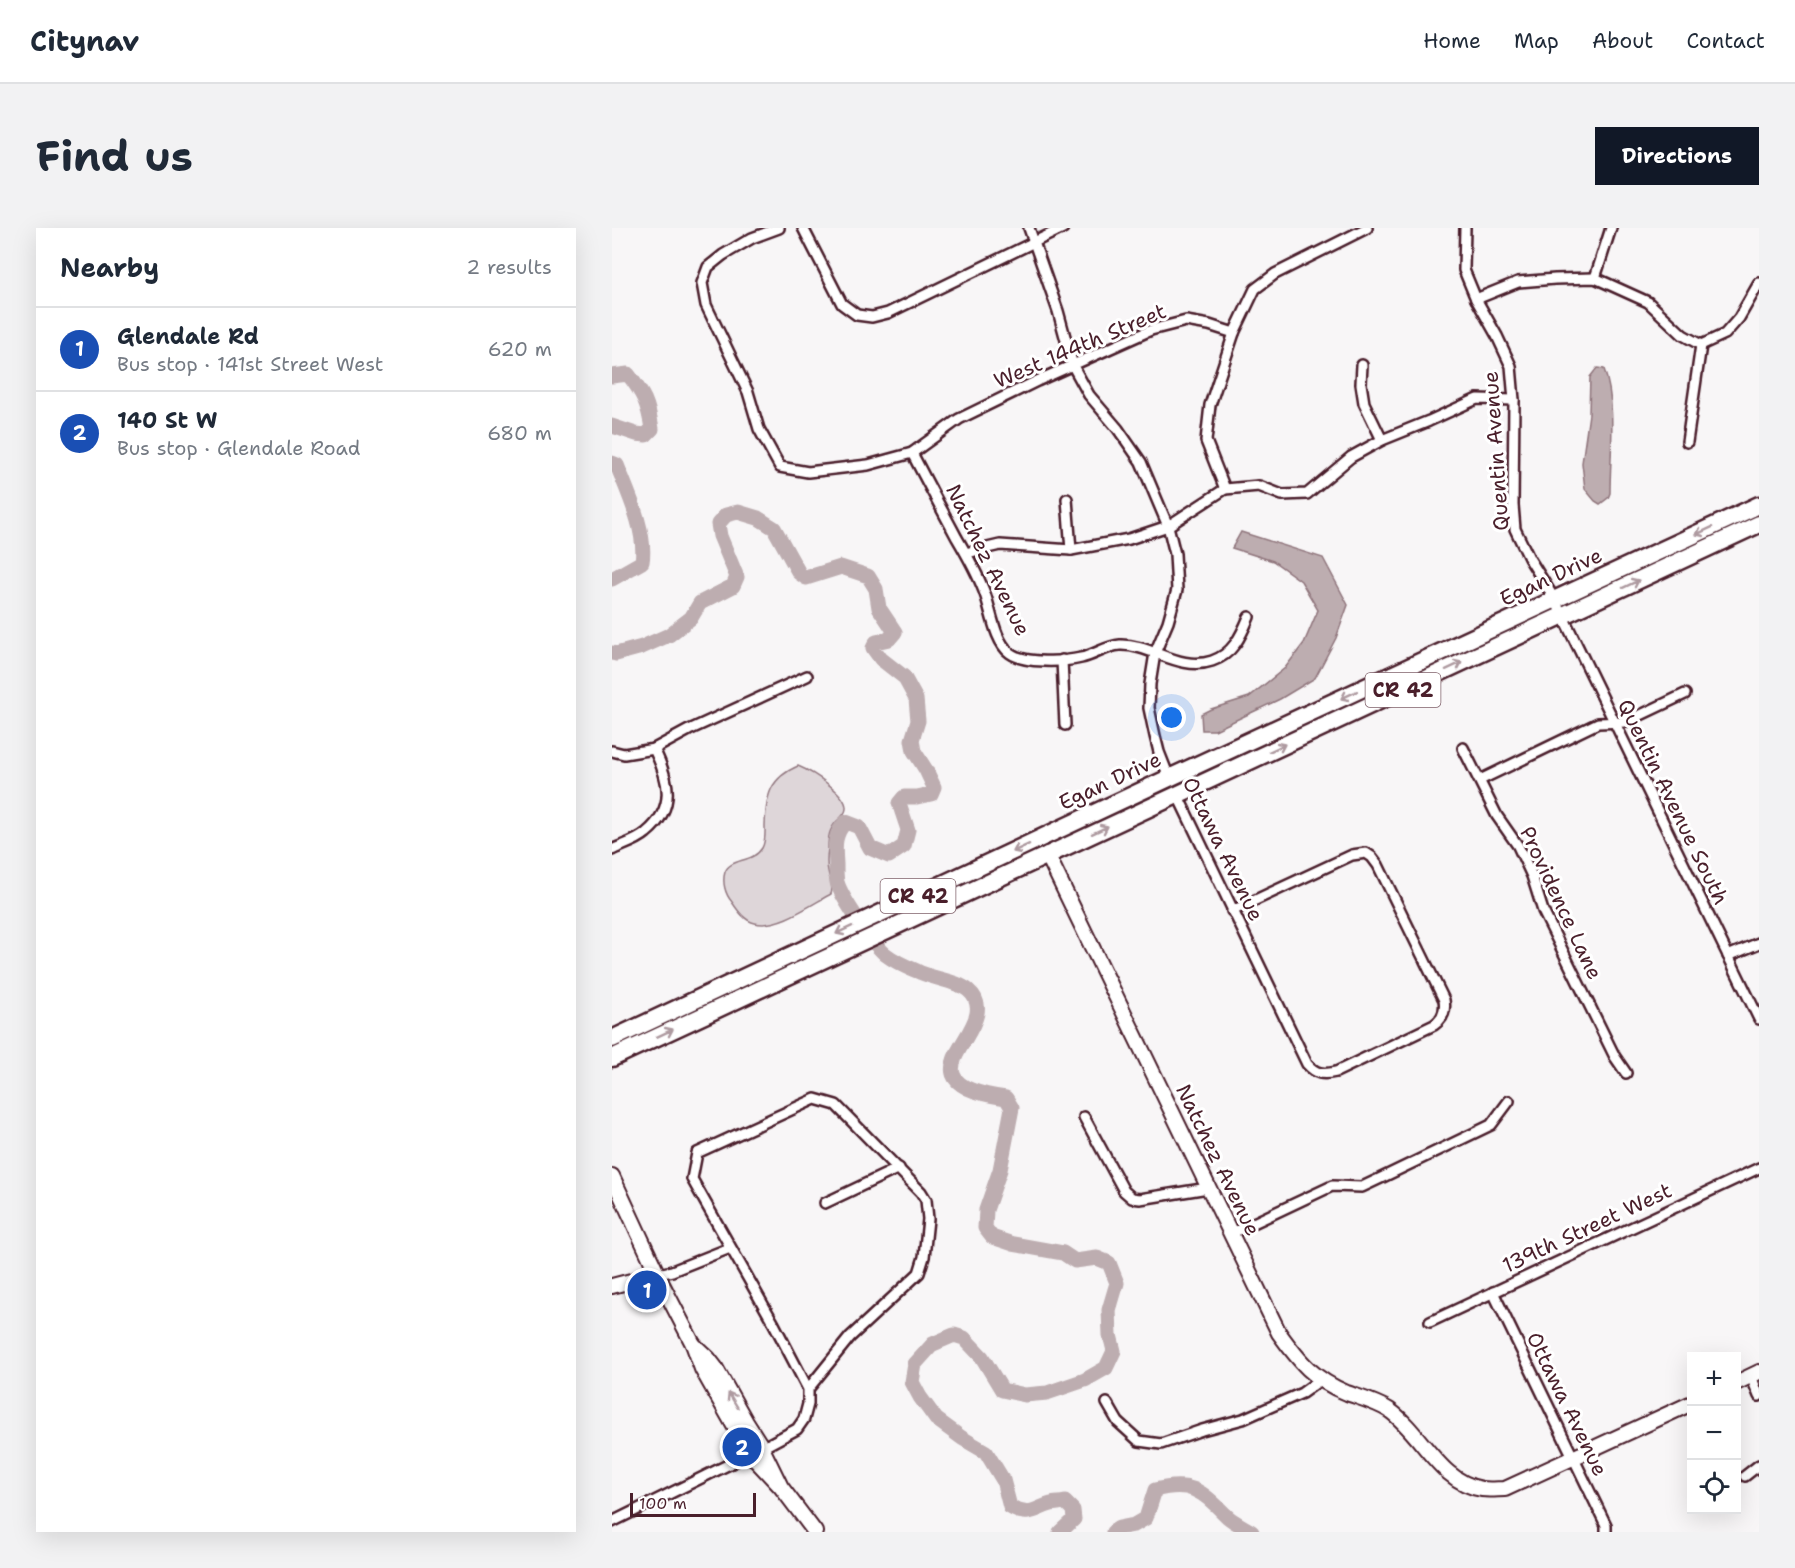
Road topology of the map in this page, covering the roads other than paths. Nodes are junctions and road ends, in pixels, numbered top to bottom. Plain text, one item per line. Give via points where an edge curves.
1 (779, 228) edge
2 (803, 228) edge
3 (1029, 228) edge
4 (1063, 228) edge
5 (1367, 228) edge
6 (1465, 228) edge
7 (1611, 228) edge
8 (1033, 242) junction
9 (1595, 278) junction
10 (1759, 283) edge
11 (1476, 299) junction
12 (1233, 333) junction
13 (1701, 345) junction
14 (1362, 365) dead end
15 (1073, 366) junction
16 (1514, 400) junction
17 (1382, 440) junction
18 (1687, 442) dead end
19 (912, 453) junction
20 (1225, 489) junction
21 (1067, 499) dead end
22 (1759, 505) edge
23 (1759, 524) edge
24 (1168, 526) junction
25 (1071, 550) junction
26 (966, 553) junction
27 (1555, 600) junction
28 (1562, 616) junction
29 (1249, 617) dead end
30 (1155, 653) junction
31 (1062, 660) junction
32 (807, 676) dead end
33 (1685, 694) dead end
34 (1615, 722) junction
35 (1065, 725) dead end
36 (1463, 748) dead end
37 (654, 749) junction
38 (612, 751) edge
39 (1169, 778) junction
40 (1480, 780) junction
41 (1177, 794) junction
42 (612, 850) edge
43 (1047, 854) junction
44 (1232, 911) junction
45 (1759, 943) edge
46 (1728, 956) junction
47 (1759, 1019) edge
48 (612, 1040) edge
49 (612, 1058) edge
50 (1626, 1073) dead end
51 (1509, 1101) dead end
52 (1084, 1117) dead end
53 (1759, 1167) edge
54 (899, 1168) junction
55 (612, 1176) edge
56 (1208, 1188) junction
57 (825, 1203) dead end
58 (1230, 1234) junction
59 (730, 1248) junction
60 (658, 1274) junction
61 (612, 1286) edge
62 (1493, 1292) junction
63 (1430, 1322) dead end
64 (1755, 1374) edge
65 (1320, 1380) junction
66 (1741, 1381) edge
67 (808, 1389) junction
68 (1759, 1396) edge
69 (1107, 1403) dead end
70 (1688, 1406) edge
71 (756, 1451) junction
72 (1573, 1458) junction
73 (1759, 1465) edge
74 (1745, 1476) dead end
75 (612, 1522) edge
76 (815, 1532) edge
77 (1606, 1532) edge

1 - 19 street, West 144th Street via 723,255 708,267 702,283 706,304 748,392 759,429 780,467 807,472 868,465
2 - 8 street via 842,304 857,315 872,317 888,313
3 - 8 street, Ottawa Avenue
4 - 8 street
5 - 12 street via 1275,274 1255,289
6 - 11 street, Quentin Avenue via 1464,270
7 - 9 street
8 - 15 street, Ottawa Avenue
9 - 11 street via 1518,282
9 - 13 street via 1648,302 1683,335
10 - 13 street via 1725,334
11 - 16 street, Quentin Avenue via 1511,366
12 - 15 street, West 144th Street via 1186,321 1151,330
12 - 20 street via 1210,405 1206,441
13 - 18 street
14 - 17 street via 1364,403
15 - 19 street, West 144th Street via 959,419
15 - 24 street, Ottawa Avenue via 1089,395 1141,462
16 - 17 street via 1477,399
16 - 27 street, Quentin Avenue via 1515,529
17 - 20 street via 1351,457 1307,494 1282,495 1259,486
19 - 26 street, Natchez Avenue
20 - 24 street
21 - 25 street
22 -> 27 highway, Egan Drive / CR 42
28 -> 23 highway, Egan Drive / CR 42
24 - 25 street via 1129,539
24 - 30 street, Ottawa Avenue via 1176,554 1177,590
25 - 26 street via 1000,545
26 - 31 street, Natchez Avenue via 984,590 996,634 1009,652 1029,660
27 - 28 street, Quentin Avenue South
27 -> 39 highway, Egan Drive / CR 42
28 - 34 street, Quentin Avenue South
41 -> 28 highway, Egan Drive / CR 42
29 - 30 street via 1233,648 1215,660 1193,663
30 - 31 street via 1141,646 1117,645 1081,658
30 - 39 street, Ottawa Avenue via 1149,708
31 - 35 street
32 - 37 street
33 - 34 street via 1626,722
34 - 40 street via 1598,723
34 - 46 street, Quentin Avenue South
36 - 40 street, Providence Lane
37 - 38 street via 624,754
37 - 42 street via 668,787 664,812 645,834
39 - 41 street, Ottawa Avenue
39 -> 48 highway, Egan Drive / CR 42
40 - 50 street, Providence Lane via 1497,816 1518,846 1543,911
43 -> 41 highway, Egan Drive / CR 42
41 - 44 street, Ottawa Avenue
49 -> 43 highway, Egan Drive / CR 42
43 - 56 street, Natchez Avenue
44 - 44 street, Ottawa Avenue via 1307,1064 1321,1074 1336,1072 1434,1025 1444,1014 1444,1000 1378,865 1366,853 1352,855
45 - 46 street
46 - 47 street, Quentin Avenue South
51 - 58 street via 1491,1125 1381,1178 1362,1187 1332,1186
52 - 56 street via 1124,1191 1132,1198
53 - 62 street, 139th Street West
54 - 57 street
54 - 59 street via 836,1105 814,1099 697,1153 692,1179
54 - 67 street via 921,1192 928,1209 919,1273 850,1337
55 - 60 street
56 - 58 street, Natchez Avenue
58 - 65 street, Natchez Avenue via 1279,1333
59 - 60 street
59 - 67 street
60 - 61 street
60 - 71 street via 693,1344 715,1368
62 - 63 street, 139th Street West
62 - 72 street, Ottawa Avenue
64 - 66 street
64 - 68 street
65 - 69 street via 1302,1393 1243,1419 1161,1444 1139,1441 1118,1422
65 - 72 street, Natchez Avenue via 1390,1411 1453,1477 1480,1489 1505,1489
67 - 71 street via 804,1419 797,1429
70 - 72 street, Natchez Avenue
71 - 75 street
71 - 76 street
72 - 77 street, Ottawa Avenue
73 - 74 street

